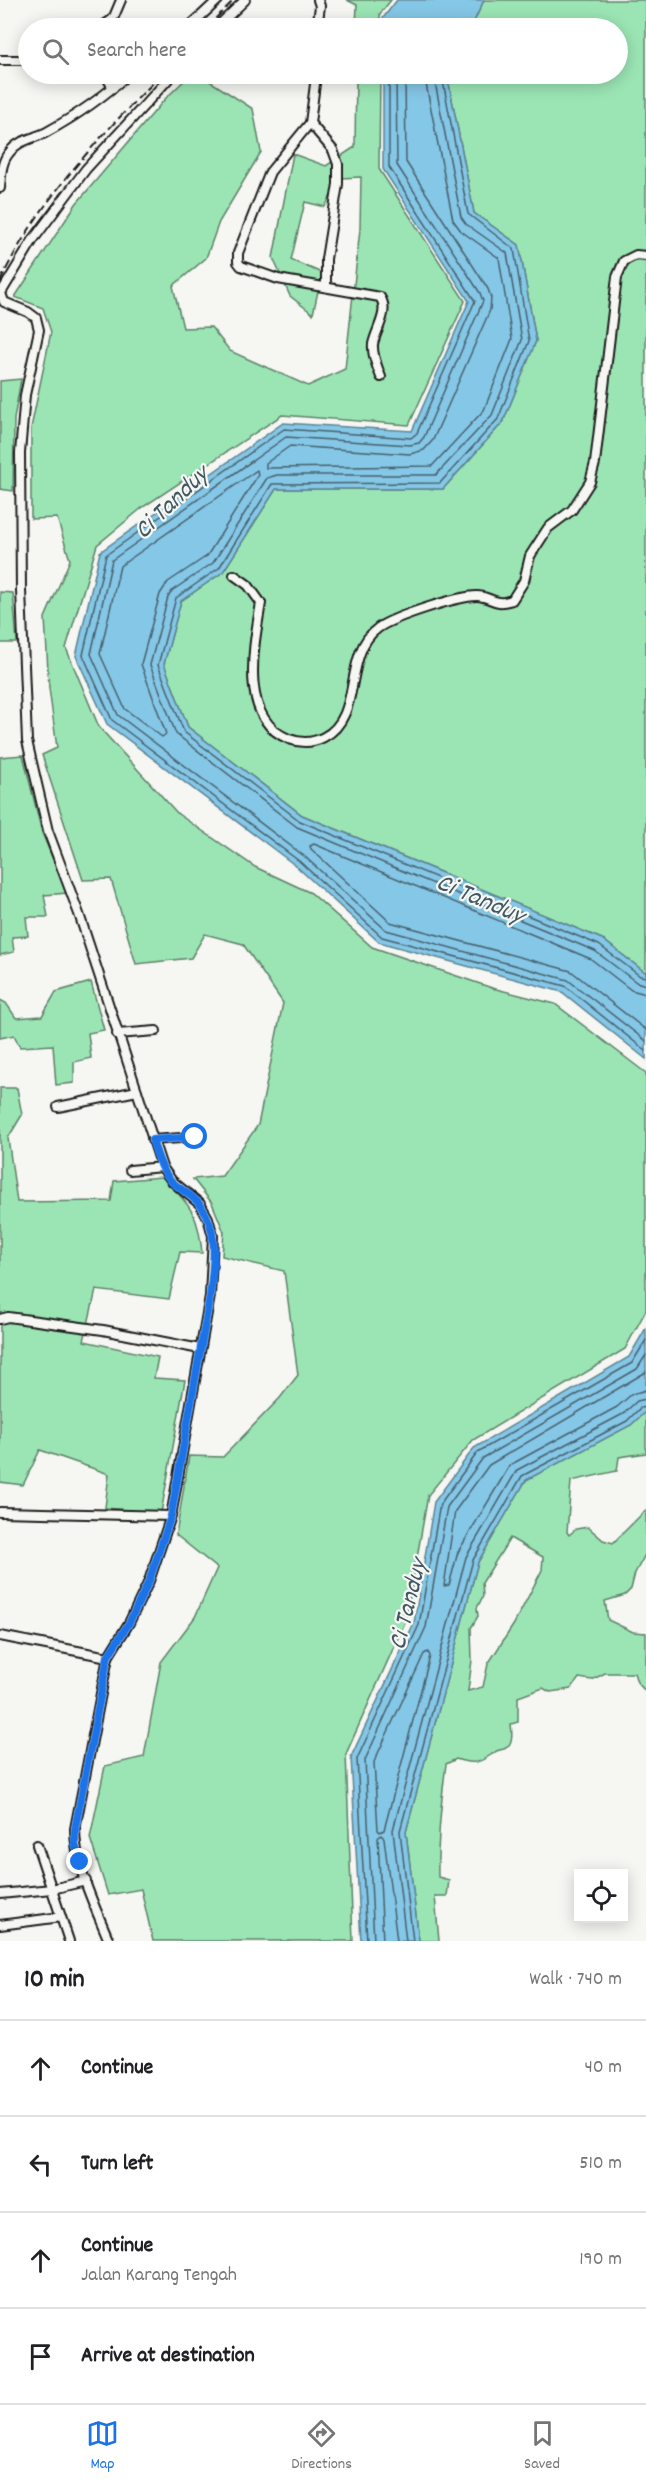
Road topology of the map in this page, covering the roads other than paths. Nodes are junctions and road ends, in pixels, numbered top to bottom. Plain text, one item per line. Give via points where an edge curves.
1 (122, 0) edge
2 (218, 0) edge
3 (245, 0) edge
4 (318, 0) edge
5 (113, 18) edge
6 (199, 18) edge
7 (226, 18) edge
8 (319, 18) edge
9 (0, 60) edge
10 (18, 60) edge
11 (111, 84) edge
12 (117, 84) edge
13 (164, 84) edge
14 (315, 84) edge
15 (113, 88) junction
16 (310, 123) junction
17 (0, 188) edge
18 (646, 256) edge
19 (326, 286) junction
20 (381, 377) dead end
21 (234, 575) dead end
22 (156, 1031) dead end
23 (117, 1034) junction
24 (137, 1091) junction
25 (58, 1107) dead end
26 (195, 1137) dead end
27 (152, 1140) junction
28 (162, 1167) junction
29 (130, 1170) dead end
30 (0, 1318) edge
31 (200, 1349) junction
32 (0, 1512) edge
33 (171, 1516) junction
34 (0, 1636) edge
35 (108, 1656) junction
36 (37, 1845) dead end
37 (86, 1881) junction
38 (52, 1889) junction
39 (0, 1894) edge
40 (61, 1917) junction
41 (0, 1925) edge
42 (69, 1941) edge
43 (109, 1941) edge

1 - 5 street
2 - 6 street
3 - 7 street
4 - 8 street
9 - 10 street
11 - 15 street
12 - 15 street
13 - 23 street via 86,169 33,240 1,293 4,302 36,318 39,330 25,395 20,453 27,741 48,831
14 - 16 street
15 - 17 street via 54,128 12,148 4,160
16 - 19 street via 333,150 338,164
16 - 19 street via 270,172 238,253 238,262 278,279
18 - 21 street via 629,257 617,277 590,482 572,510 548,528 530,556 524,581 512,600 498,603 487,597 453,598 381,626 366,637 354,669 352,693 338,727 323,738 300,743 284,737 266,722 253,695 261,603 248,585
19 - 20 street via 382,299 383,311 373,346
22 - 23 street
23 - 24 street
24 - 25 street
24 - 27 street
26 - 27 street
27 - 28 street
28 - 29 street
28 - 31 street via 172,1181 200,1204 213,1236 210,1296
30 - 31 street via 103,1329
31 - 33 street
32 - 33 street
33 - 35 street via 149,1581
34 - 35 street
35 - 37 street via 75,1829 75,1844
36 - 38 street
37 - 38 street
37 - 43 street
38 - 39 street
38 - 40 street
40 - 41 street
40 - 42 street

